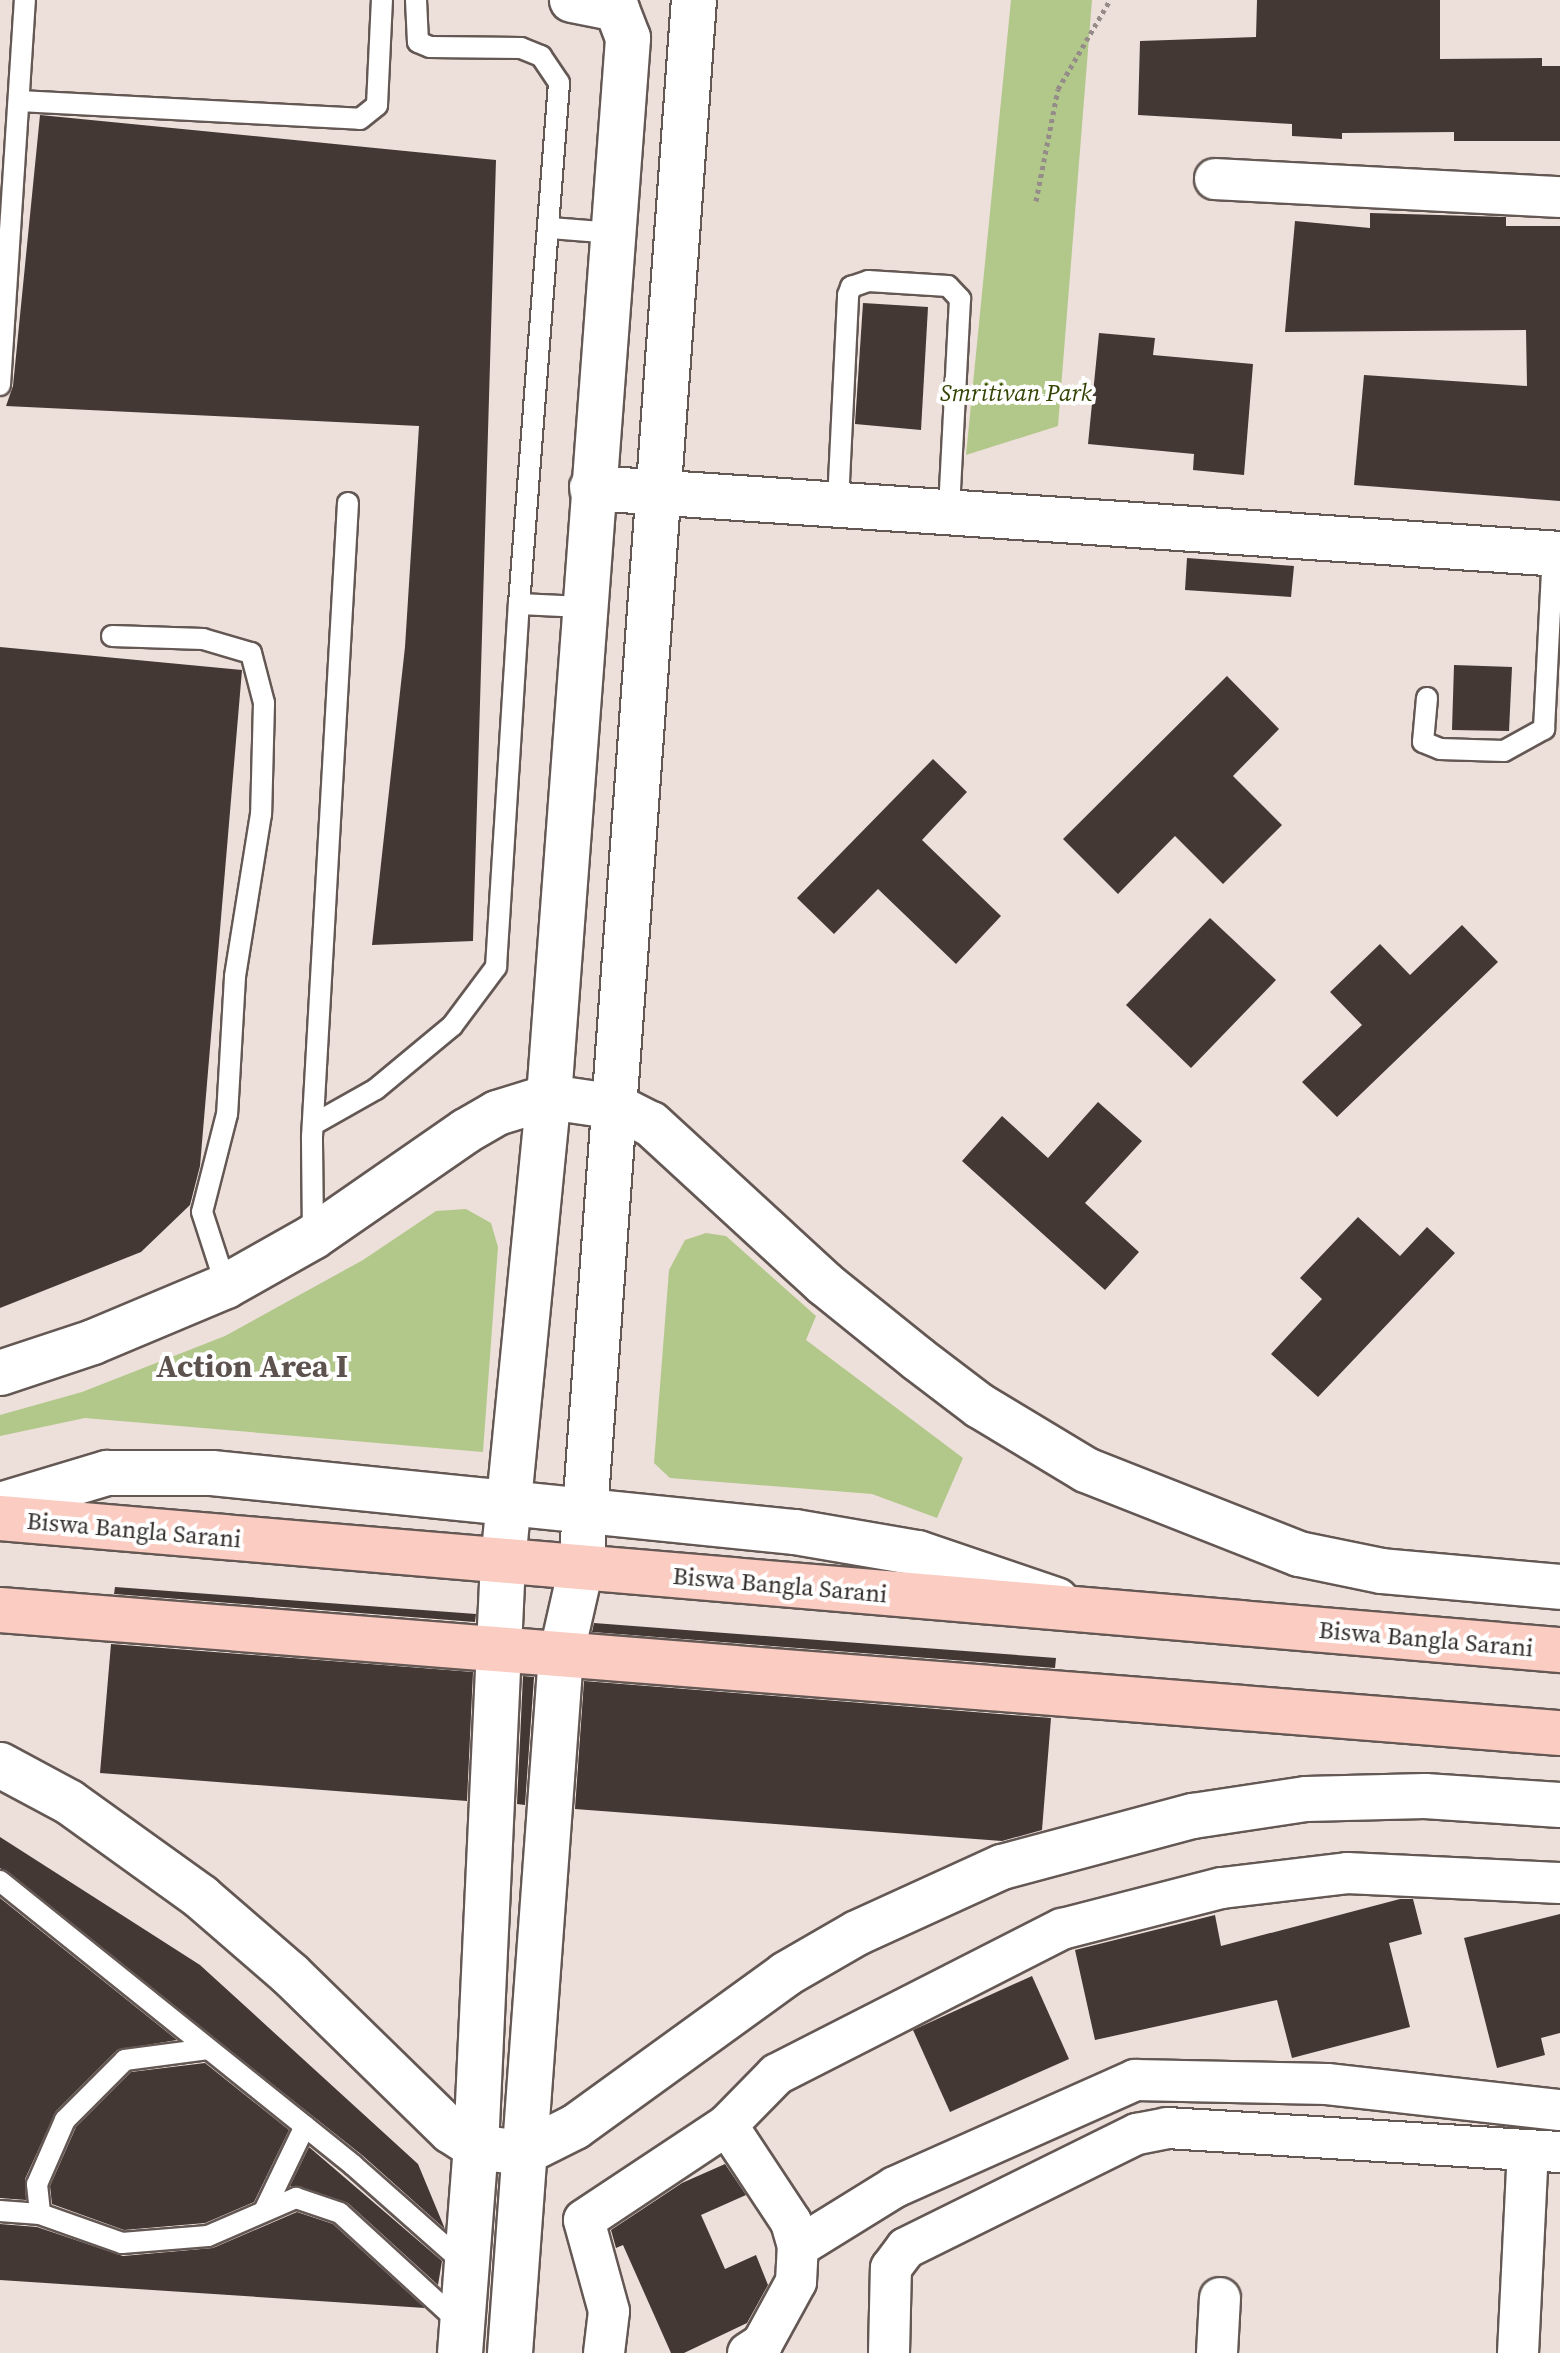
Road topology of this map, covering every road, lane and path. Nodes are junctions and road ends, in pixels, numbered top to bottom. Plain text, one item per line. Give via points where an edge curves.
1 (25, 0) edge
2 (382, 0) edge
3 (416, 0) edge
4 (572, 0) edge
5 (694, 0) edge
6 (1110, 0) edge
7 (622, 4) edge
8 (19, 101) junction
9 (1215, 179) dead end
10 (1560, 197) edge
11 (1036, 201) dead end
12 (551, 228) junction
13 (613, 233) junction
14 (0, 385) edge
15 (592, 488) junction
16 (659, 492) junction
17 (838, 502) junction
18 (348, 503) dead end
19 (949, 509) junction
20 (1556, 554) edge
21 (519, 604) junction
22 (583, 607) junction
23 (1555, 622) edge
24 (112, 636) dead end
25 (1427, 698) dead end
26 (1552, 730) edge
27 (549, 1097) junction
28 (617, 1107) junction
29 (314, 1124) junction
30 (313, 1237) junction
31 (226, 1286) junction
32 (0, 1373) edge
33 (511, 1500) junction
34 (0, 1505) edge
35 (585, 1507) junction
36 (0, 1518) edge
37 (503, 1562) junction
38 (581, 1568) junction
39 (1560, 1587) edge
40 (0, 1610) edge
41 (1089, 1611) junction
42 (1560, 1650) edge
43 (502, 1653) junction
44 (561, 1656) junction
45 (1560, 1733) edge
46 (0, 1765) edge
47 (1560, 1805) edge
48 (0, 1881) edge
49 (1560, 1883) edge
50 (208, 2049) junction
51 (1560, 2110) edge
52 (727, 2125) junction
53 (305, 2126) junction
54 (476, 2147) junction
55 (1544, 2151) edge
56 (523, 2153) junction
57 (265, 2209) junction
58 (0, 2211) edge
59 (40, 2214) junction
60 (798, 2247) junction
61 (468, 2267) junction
62 (1220, 2298) dead end
63 (461, 2339) edge
64 (510, 2353) edge
65 (604, 2353) edge
66 (748, 2353) edge
67 (889, 2353) edge
68 (1217, 2353) edge
69 (1518, 2353) edge

1 - 8 lane
2 - 8 lane via 377,105 360,119
3 - 12 lane via 418,42 521,48 541,56 559,83
4 - 7 street
5 - 16 street
6 - 11 path via 1058,89
7 - 13 street via 628,38
8 - 14 lane
9 - 10 street
12 - 13 lane
12 - 21 lane
13 - 15 street
15 - 16 street
15 - 22 street
16 - 17 street
16 - 28 street
17 - 19 street
17 - 19 lane via 851,287 868,281 948,286 960,299
18 - 29 lane
19 - 20 street
20 - 23 lane
21 - 22 lane
21 - 29 lane via 496,967 452,1026 376,1089
22 - 27 street
23 - 26 lane
24 - 31 lane via 203,639 251,653 264,703 261,814 235,977 227,1114 202,1212
25 - 26 lane via 1423,742 1440,749 1504,751
27 - 28 street
27 - 30 street via 510,1108 466,1131
27 - 33 street
28 - 35 street
28 - 39 street via 651,1124 814,1275 918,1359 980,1406 1086,1470 1299,1554 1382,1571
29 - 30 lane
30 - 31 street
31 - 32 street via 93,1342
33 - 34 street via 161,1470 107,1473
33 - 35 street
33 - 37 street
35 - 38 street
35 - 41 street via 918,1553
36 - 37 main road, Biswa Bangla Sarani
37 - 38 main road, Biswa Bangla Sarani
37 - 43 street
38 - 41 main road, Biswa Bangla Sarani
38 - 44 street
40 - 43 main road
41 - 42 main road, Biswa Bangla Sarani
43 - 44 main road
43 - 54 street
44 - 45 main road
44 - 56 street
46 - 54 street via 69,1802 201,1897 290,1974 451,2131
47 - 56 street via 1425,1796 1292,1801 1193,1816 1002,1867 857,1933 786,1974 575,2127
48 - 50 lane
49 - 52 street via 1347,1873 1222,1888 1062,1929 777,2074
50 - 53 lane
50 - 59 lane via 125,2060 65,2120 37,2184
51 - 60 street via 1327,2084 1135,2080 895,2187
52 - 60 street via 791,2222
52 - 65 street via 584,2220 609,2311
53 - 57 lane
53 - 61 lane
54 - 56 street
54 - 61 street
55 - 67 street via 1167,2128 1137,2134 906,2248 891,2268
55 - 69 street
56 - 64 street
57 - 59 lane via 208,2236 122,2243
57 - 63 lane via 296,2198 340,2213
58 - 59 lane
60 - 66 street via 796,2282 762,2344
61 - 63 street
62 - 68 street

